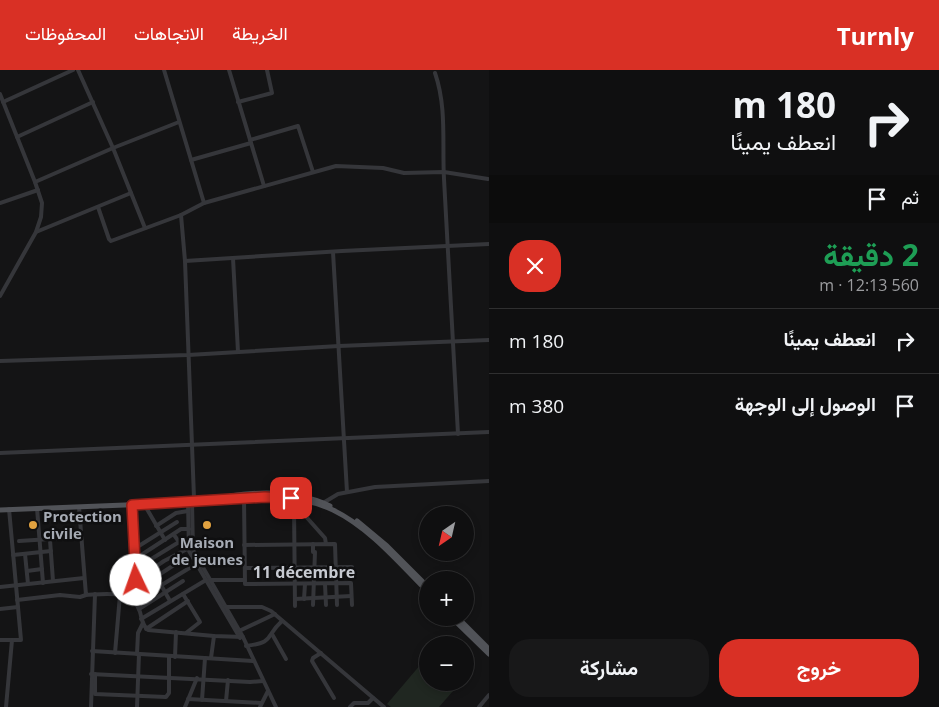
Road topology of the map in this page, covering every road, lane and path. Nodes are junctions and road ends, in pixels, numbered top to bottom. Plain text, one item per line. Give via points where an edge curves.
1 (73, 70) edge
2 (78, 70) edge
3 (164, 70) edge
4 (229, 70) edge
5 (267, 70) edge
6 (436, 74) dead end
7 (0, 94) edge
8 (3, 102) junction
9 (93, 102) junction
10 (238, 102) junction
11 (178, 122) junction
12 (16, 138) junction
13 (250, 141) junction
14 (114, 148) junction
15 (190, 160) junction
16 (313, 172) junction
17 (444, 172) junction
18 (488, 179) edge
19 (35, 182) junction
20 (264, 186) junction
21 (38, 190) junction
22 (131, 193) junction
23 (0, 203) edge
24 (204, 203) junction
25 (98, 207) junction
26 (181, 215) junction
27 (145, 228) junction
28 (36, 232) junction
29 (489, 244) edge
30 (448, 246) junction
31 (333, 252) junction
32 (233, 258) junction
33 (185, 261) junction
34 (0, 296) edge
35 (489, 340) edge
36 (452, 341) junction
37 (339, 346) junction
38 (238, 352) junction
39 (188, 355) junction
40 (0, 361) edge
41 (489, 432) edge
42 (458, 434) junction
43 (343, 438) junction
44 (191, 444) junction
45 (0, 453) edge
46 (489, 481) edge
47 (347, 492) junction
48 (244, 498) junction
49 (291, 498) junction
50 (191, 501) junction
51 (315, 502) junction
52 (323, 502) junction
53 (144, 504) junction
54 (132, 505) junction
55 (294, 506) junction
56 (79, 507) junction
57 (0, 508) edge
58 (38, 508) junction
59 (9, 509) junction
60 (188, 511) junction
61 (177, 522) dead end
62 (156, 526) junction
63 (189, 529) junction
64 (160, 533) junction
65 (174, 535) junction
66 (81, 537) junction
67 (375, 538) junction
68 (41, 540) junction
69 (50, 540) junction
70 (165, 540) junction
71 (19, 541) dead end
72 (179, 542) junction
73 (294, 544) junction
74 (313, 544) junction
75 (326, 544) junction
76 (244, 545) junction
77 (157, 546) junction
78 (134, 549) junction
79 (187, 549) junction
80 (51, 551) junction
81 (41, 552) junction
82 (160, 553) junction
83 (26, 554) junction
84 (13, 556) junction
85 (135, 559) junction
86 (164, 561) junction
87 (401, 563) junction
88 (196, 564) junction
89 (174, 565) dead end
90 (352, 566) dead end
91 (294, 567) junction
92 (314, 567) junction
93 (335, 567) junction
94 (245, 568) junction
95 (135, 569) junction
96 (42, 570) junction
97 (27, 571) junction
98 (179, 574) junction
99 (84, 578) junction
100 (419, 579) edge
101 (136, 580) junction
102 (183, 580) junction
103 (208, 580) junction
104 (245, 580) junction
105 (53, 582) junction
106 (419, 582) edge
107 (43, 583) junction
108 (336, 583) junction
109 (28, 584) junction
110 (294, 584) junction
111 (305, 584) junction
112 (314, 584) junction
113 (325, 584) junction
114 (16, 585) junction
115 (161, 585) junction
116 (0, 587) edge
117 (188, 590) junction
118 (137, 591) junction
119 (165, 592) junction
120 (95, 594) junction
121 (120, 594) junction
122 (183, 594) junction
123 (86, 595) junction
124 (126, 596) junction
125 (352, 596) junction
126 (336, 597) junction
127 (314, 598) junction
128 (325, 598) junction
129 (295, 599) junction
130 (304, 599) junction
131 (17, 600) junction
132 (170, 601) junction
133 (188, 601) junction
134 (137, 602) junction
135 (313, 605) dead end
136 (326, 605) dead end
137 (337, 605) dead end
138 (352, 605) dead end
139 (223, 606) junction
140 (295, 606) dead end
141 (18, 607) junction
142 (0, 609) edge
143 (139, 609) junction
144 (275, 614) junction
145 (142, 621) junction
146 (282, 621) junction
147 (460, 626) edge
148 (466, 626) edge
149 (146, 629) junction
150 (239, 631) junction
151 (176, 632) junction
152 (186, 633) junction
153 (272, 634) junction
154 (214, 636) junction
155 (241, 638) junction
156 (0, 640) edge
157 (12, 640) junction
158 (246, 646) junction
159 (489, 649) edge
160 (92, 652) junction
161 (115, 653) junction
162 (138, 654) junction
163 (321, 654) junction
164 (489, 654) edge
165 (169, 656) junction
166 (175, 657) junction
167 (205, 658) junction
168 (211, 658) junction
169 (286, 659) dead end
170 (253, 661) junction
171 (93, 674) junction
172 (138, 676) junction
173 (169, 677) junction
174 (197, 678) junction
175 (204, 679) junction
176 (228, 680) junction
177 (263, 681) junction
178 (0, 685) edge
179 (7, 686) junction
180 (268, 691) junction
181 (138, 696) junction
182 (489, 697) edge
183 (334, 698) dead end
184 (374, 698) junction
185 (188, 699) junction
186 (202, 700) junction
187 (226, 701) junction
188 (260, 705) edge
189 (482, 706) edge
190 (6, 707) edge
191 (91, 707) edge
192 (137, 707) edge
193 (185, 707) edge
194 (276, 707) edge
195 (350, 707) edge
196 (384, 707) edge

1 - 8 street
2 - 9 street
3 - 11 street
4 - 10 street
5 - 10 street via 272,93
6 - 17 street via 443,104
7 - 8 street
8 - 12 street
9 - 12 street
9 - 14 street
10 - 13 street
11 - 14 street
11 - 15 street
12 - 19 street
13 - 15 street
13 - 16 street via 298,126
13 - 20 street
14 - 19 street
14 - 22 street
15 - 24 street
16 - 17 street via 336,166 383,168 404,173
16 - 20 street
17 - 18 street
17 - 30 street
19 - 21 street
20 - 24 street
21 - 23 street
21 - 28 street via 42,203
22 - 25 street
22 - 27 street
24 - 26 street
25 - 27 street via 110,240
25 - 28 street
26 - 27 street
26 - 33 street
28 - 34 street
29 - 30 street
30 - 31 street
30 - 36 street
31 - 32 street
31 - 37 street
32 - 33 street
32 - 38 street
33 - 39 street
35 - 36 street
36 - 37 street
36 - 42 street
37 - 38 street
37 - 43 street
38 - 39 street
39 - 40 street
39 - 44 street
41 - 42 street
42 - 43 street
43 - 44 street
43 - 47 street
44 - 45 street
44 - 50 street
46 - 47 street via 375,487
47 - 52 street
48 - 49 main road
48 - 50 main road
48 - 76 street
49 - 51 main road
49 - 55 street
50 - 51 main road via 276,493
50 - 53 main road
50 - 57 main road
50 - 60 street
50 - 103 street via 193,550
51 - 52 main road
51 - 67 main road
52 - 67 main road via 354,518
53 - 54 main road
53 - 62 street
54 - 56 main road
54 - 78 street
55 - 73 street
55 - 75 street
56 - 58 main road
56 - 66 street
57 - 59 main road
58 - 59 main road
58 - 68 street
59 - 84 street
60 - 62 street via 176,513
60 - 63 street
61 - 64 street
62 - 64 street
63 - 65 street via 181,529
63 - 79 street
64 - 70 street
64 - 78 street
65 - 70 street
65 - 72 street
66 - 69 street
66 - 99 street
67 - 87 main road
68 - 69 street
68 - 71 street
68 - 81 street
69 - 80 street
70 - 77 street
72 - 79 street
72 - 82 street
73 - 74 street
73 - 76 street
73 - 91 street
74 - 75 street
74 - 92 street
75 - 93 street via 335,544
76 - 94 street
77 - 82 street
77 - 85 street
78 - 85 street
79 - 86 street
79 - 88 street
80 - 81 street
80 - 105 street
81 - 83 street
81 - 96 street
82 - 86 street
82 - 95 street
83 - 84 street
83 - 97 street
84 - 114 street
85 - 95 street
86 - 101 street
87 - 100 main road
87 - 106 main road
88 - 98 street
88 - 103 street
89 - 118 street
90 - 93 street
91 - 92 street
91 - 94 street
91 - 110 street
92 - 93 street
92 - 112 street
93 - 108 street
94 - 104 street
95 - 101 street
96 - 97 street
96 - 107 street
97 - 109 street
98 - 102 street
98 - 115 street
99 - 105 street
99 - 123 street
101 - 118 street
102 - 117 street
102 - 119 street
103 - 104 street
103 - 117 street
103 - 139 street
104 - 110 street via 245,584
105 - 107 street
107 - 109 street
108 - 113 street
108 - 125 street via 351,584
108 - 126 street
109 - 114 street
110 - 111 street
110 - 129 street
111 - 112 street
111 - 130 street
112 - 113 street
112 - 127 street
113 - 128 street
114 - 116 street
114 - 131 street
115 - 119 street
115 - 134 street
117 - 122 street
118 - 124 street
118 - 134 street
119 - 132 street
119 - 143 street
120 - 121 street
120 - 123 street
120 - 160 street
121 - 124 street
121 - 161 street
122 - 132 street
122 - 133 street
123 - 131 street
124 - 134 street
125 - 126 street
125 - 138 street
126 - 128 street
126 - 137 street
127 - 128 street
127 - 130 street
127 - 135 street
128 - 136 street
129 - 130 street
129 - 140 street
131 - 141 street
132 - 145 street
133 - 149 street
133 - 152 street via 200,622
134 - 143 street
139 - 144 street via 262,607
139 - 150 street
139 - 155 street
141 - 142 street
141 - 157 street via 21,640
143 - 145 street
144 - 146 street
144 - 150 street
145 - 149 street
145 - 162 street via 138,633
146 - 153 street
146 - 163 street
147 - 164 main road
148 - 159 main road
149 - 151 street
150 - 155 street
151 - 152 street
151 - 166 street
152 - 154 street
153 - 158 street via 260,644
153 - 169 street
154 - 155 street
154 - 168 street
155 - 158 street
156 - 157 street
157 - 179 street
158 - 170 street
160 - 161 street
160 - 171 street
161 - 162 street
162 - 165 street
162 - 172 street
163 - 183 street via 312,660
163 - 184 street
165 - 166 street
165 - 173 street
166 - 167 street
167 - 168 street
167 - 175 street
168 - 170 street
170 - 177 street
171 - 172 street
171 - 181 street via 95,694
171 - 191 street
172 - 173 street
172 - 181 street
173 - 174 street
173 - 181 street via 169,694 166,697
174 - 175 street
174 - 185 street
175 - 176 street
175 - 186 street
176 - 177 street
176 - 187 street
177 - 180 street
178 - 179 street
179 - 190 street
180 - 188 street
180 - 194 street
181 - 192 street
182 - 189 street
184 - 195 street via 368,703 354,703
184 - 196 street
185 - 186 street
185 - 193 street
186 - 187 street
187 - 188 street

